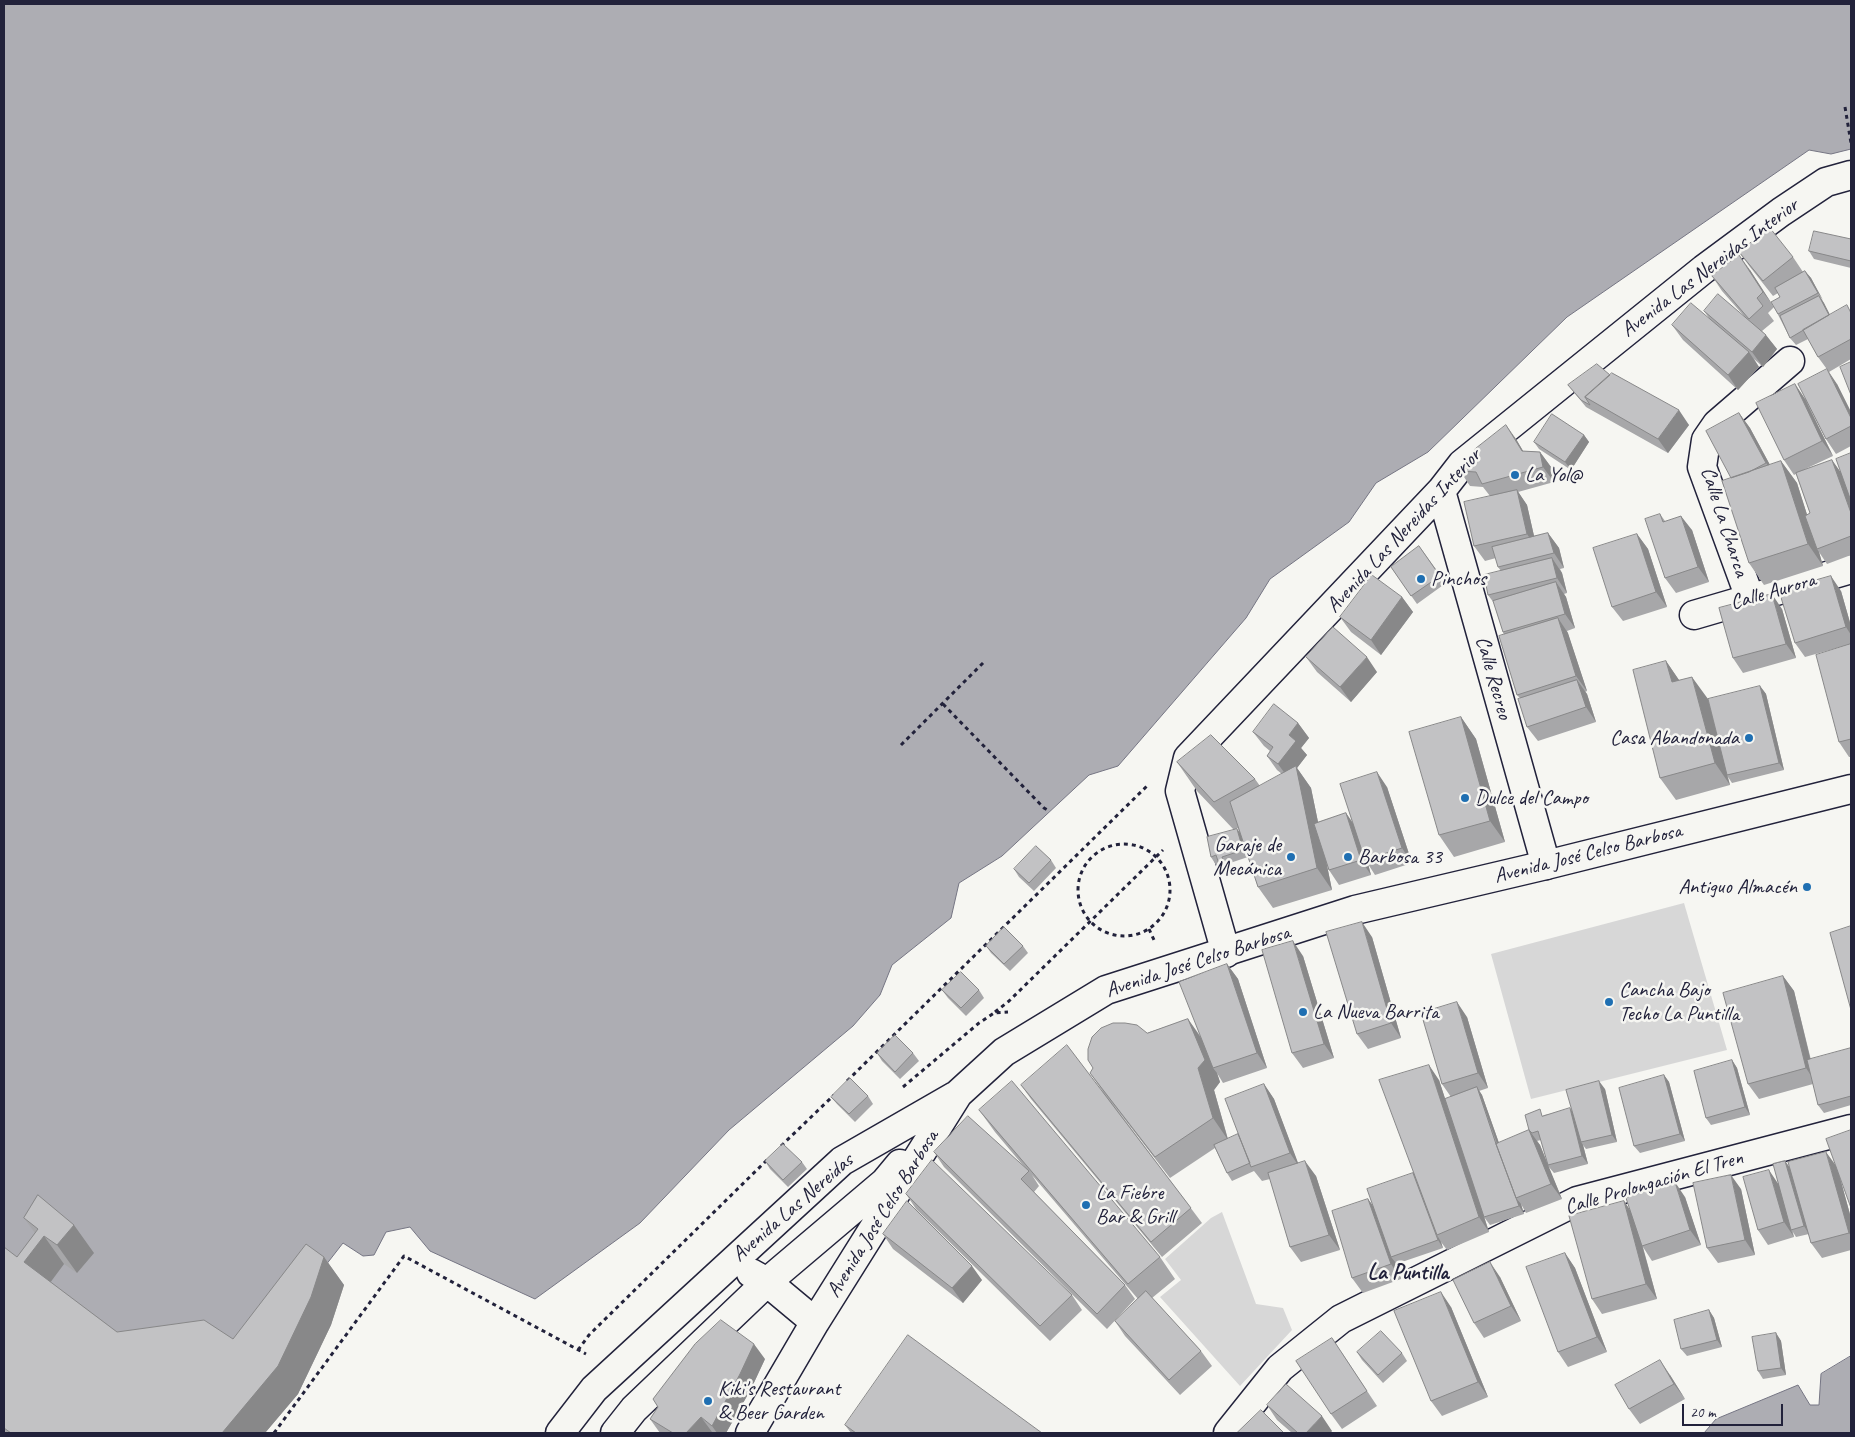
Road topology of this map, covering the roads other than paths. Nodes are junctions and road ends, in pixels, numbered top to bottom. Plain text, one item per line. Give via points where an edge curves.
1 (1851, 175) edge
2 (1790, 361) dead end
3 (1441, 491) junction
4 (1851, 569) edge
5 (1750, 598) junction
6 (1694, 615) dead end
7 (1851, 789) edge
8 (1546, 865) junction
9 (1226, 953) junction
10 (958, 1094) junction
11 (1851, 1129) edge
12 (731, 1263) junction
13 (767, 1282) junction
14 (815, 1322) junction
15 (560, 1433) edge
16 (614, 1433) edge
17 (750, 1433) edge
18 (1228, 1433) edge

1 - 3 street, Avenida Las Nereidas Interior via 1826,182 1704,269 1462,464
2 - 5 street, Calle La Charca via 1717,424 1706,440 1702,466
3 - 8 street, Calle Recreo
3 - 9 street, Avenida Las Nereidas Interior via 1188,758 1180,791
4 - 5 street, Calle Aurora
5 - 6 street, Calle Aurora
7 - 8 street, Avenida José Celso Barbosa
8 - 9 street, Avenida José Celso Barbosa via 1355,910
9 - 10 street, Avenida José Celso Barbosa via 1106,990 1004,1052
10 - 12 street, Avenida Las Nereidas via 842,1161
10 - 13 street, Avenida Las Nereidas via 885,1182
10 - 14 street, Avenida José Celso Barbosa
11 - 18 street, Calle Prolongación El Tren via 1577,1201 1341,1319 1280,1368
12 - 13 street
12 - 15 street, Avenida Las Nereidas via 594,1389
13 - 14 street
13 - 16 street, Avenida Las Nereidas
14 - 17 street, Avenida José Celso Barbosa

